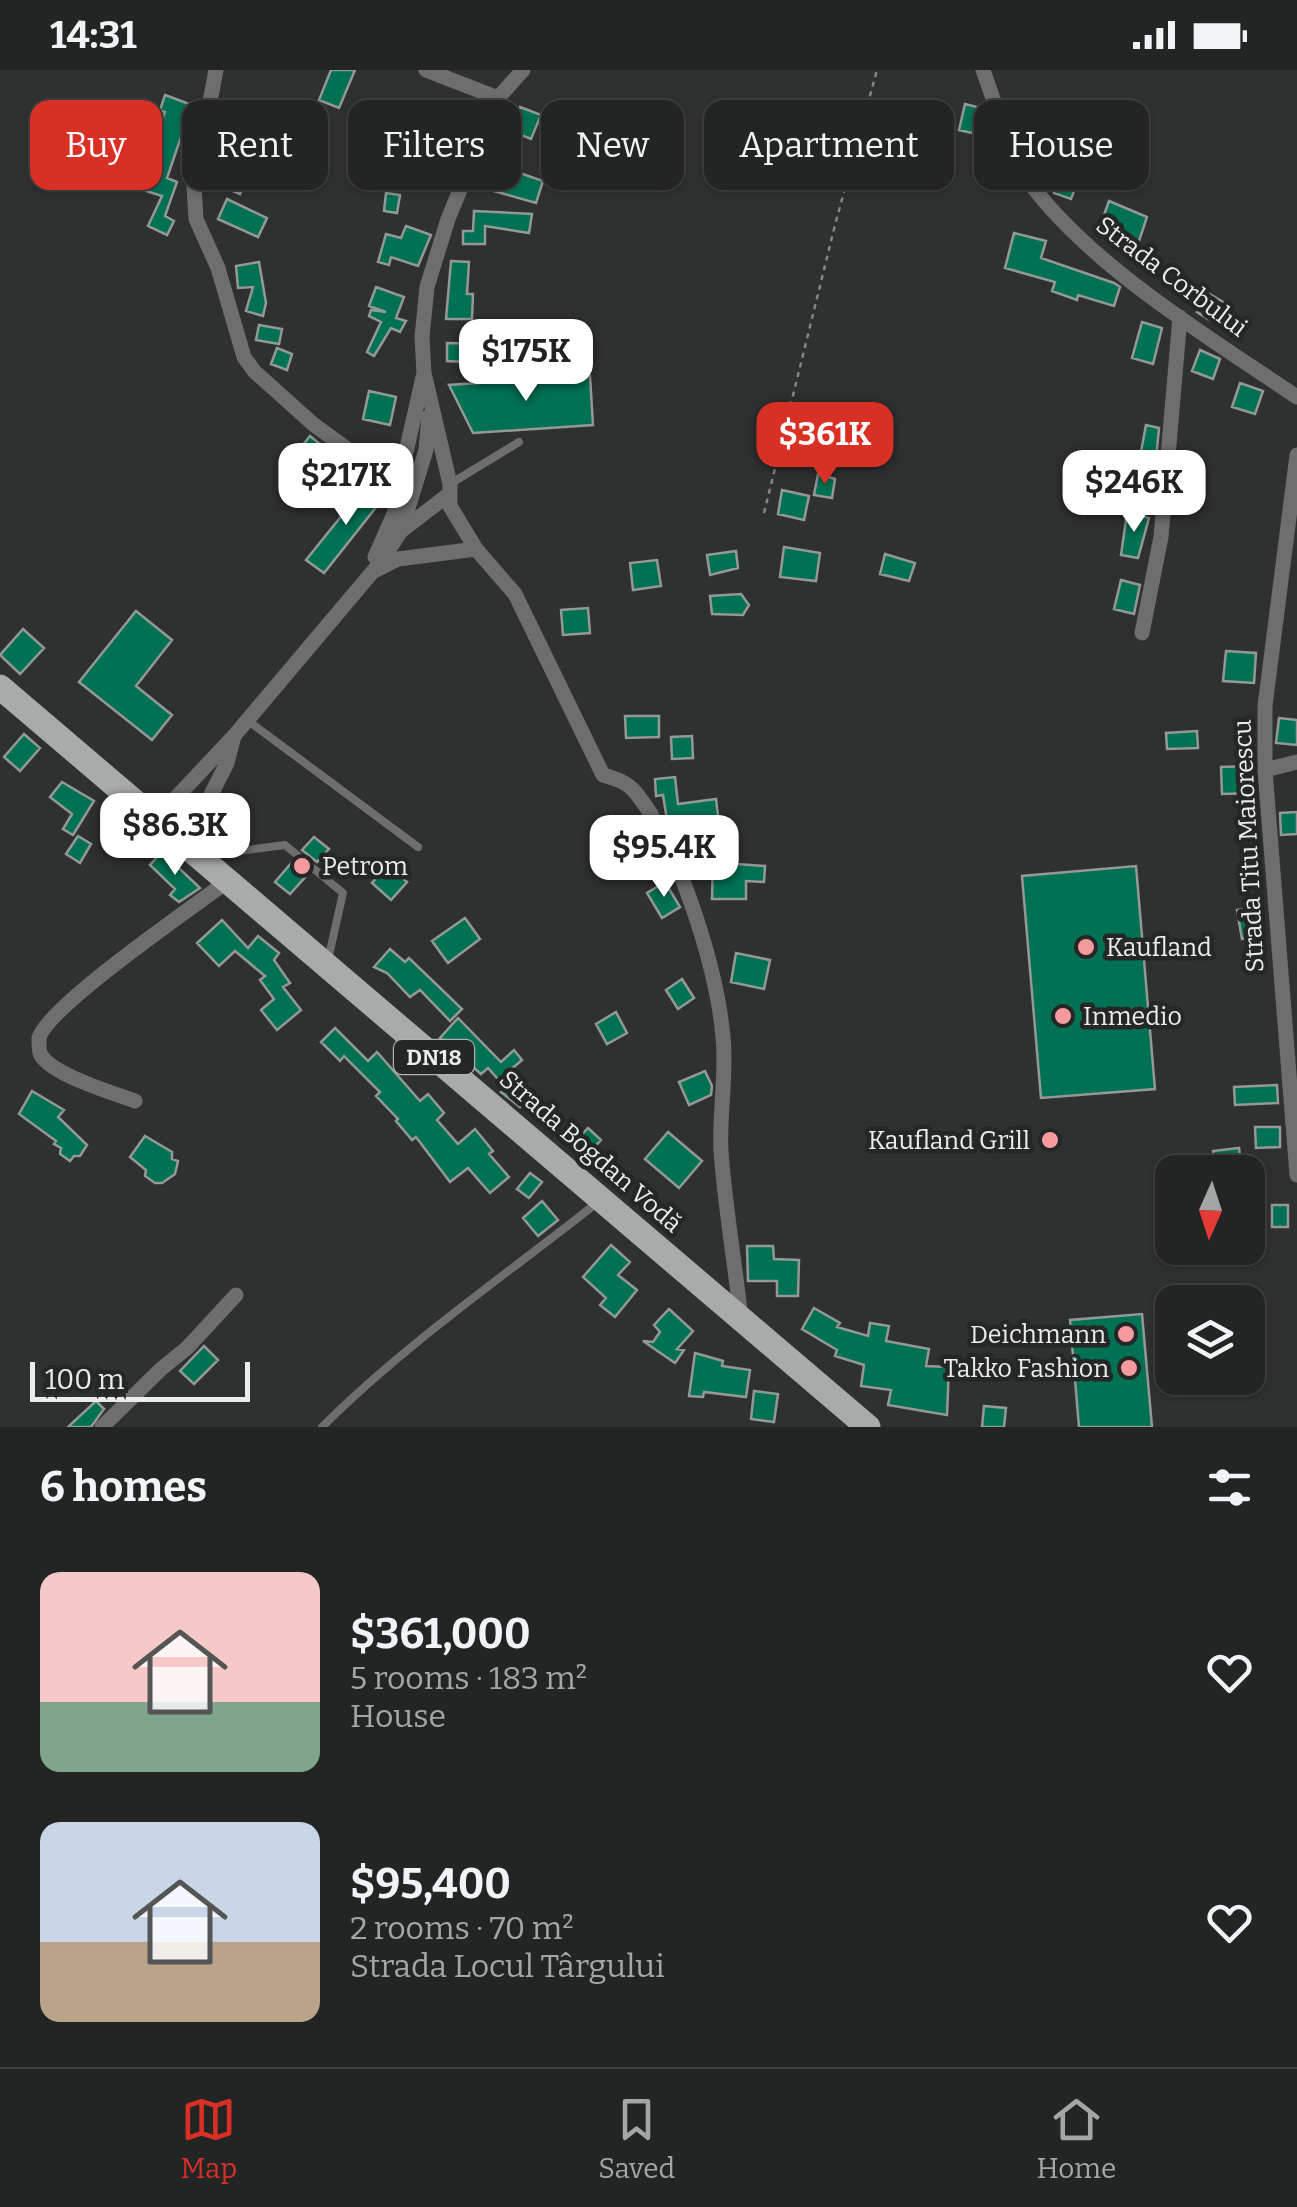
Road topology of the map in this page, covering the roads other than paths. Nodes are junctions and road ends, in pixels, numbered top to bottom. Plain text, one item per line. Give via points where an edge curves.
1 (216, 70) edge
2 (426, 70) edge
3 (524, 70) edge
4 (983, 70) edge
5 (498, 98) junction
6 (1180, 317) junction
7 (424, 373) junction
8 (1297, 398) edge
9 (520, 442) dead end
10 (1297, 455) edge
11 (404, 461) junction
12 (395, 484) junction
13 (449, 489) junction
14 (412, 494) junction
15 (401, 532) junction
16 (476, 549) junction
17 (368, 574) junction
18 (1142, 633) dead end
19 (0, 687) edge
20 (247, 720) junction
21 (234, 736) junction
22 (1297, 762) edge
23 (1264, 770) junction
24 (156, 819) junction
25 (418, 847) dead end
26 (193, 850) junction
27 (229, 880) junction
28 (327, 965) junction
29 (135, 1102) dead end
30 (1297, 1176) edge
31 (601, 1200) junction
32 (236, 1295) dead end
33 (740, 1319) junction
34 (102, 1427) edge
35 (322, 1427) edge
36 (868, 1427) edge

1 - 12 street via 194,186 196,219 244,356 313,424
2 - 5 street
3 - 5 street
4 - 6 street, Strada Corbului via 1027,180 1074,234
5 - 7 street via 427,287
6 - 8 street, Strada Corbului
6 - 18 street via 1161,537
7 - 11 street
7 - 13 street
7 - 14 street via 429,430
9 - 13 lane
10 - 23 street, Strada Titu Maiorescu via 1265,706
11 - 12 street
11 - 14 street
12 - 17 street via 400,500
13 - 15 street
13 - 16 street via 450,506
14 - 15 street
15 - 17 street
16 - 17 street via 398,559
16 - 33 street via 516,594 604,775 635,792 653,818 690,904 723,1031 719,1120
17 - 20 street
19 - 24 main road, Strada Bogdan Vodă / DN18
20 - 21 street
20 - 25 lane
21 - 24 street
21 - 26 street
22 - 23 street
23 - 30 street, Strada Titu Maiorescu
24 - 26 main road, Strada Bogdan Vodă / DN18
26 - 27 main road, Strada Bogdan Vodă / DN18
26 - 28 lane via 285,846 343,893
27 - 28 main road, Strada Bogdan Vodă / DN18
27 - 29 street via 106,972 39,1039 49,1066
28 - 31 main road, Strada Bogdan Vodă / DN18
31 - 33 main road, Strada Bogdan Vodă / DN18
31 - 35 lane via 363,1386
32 - 34 street
33 - 36 main road, Strada Bogdan Vodă / DN18

